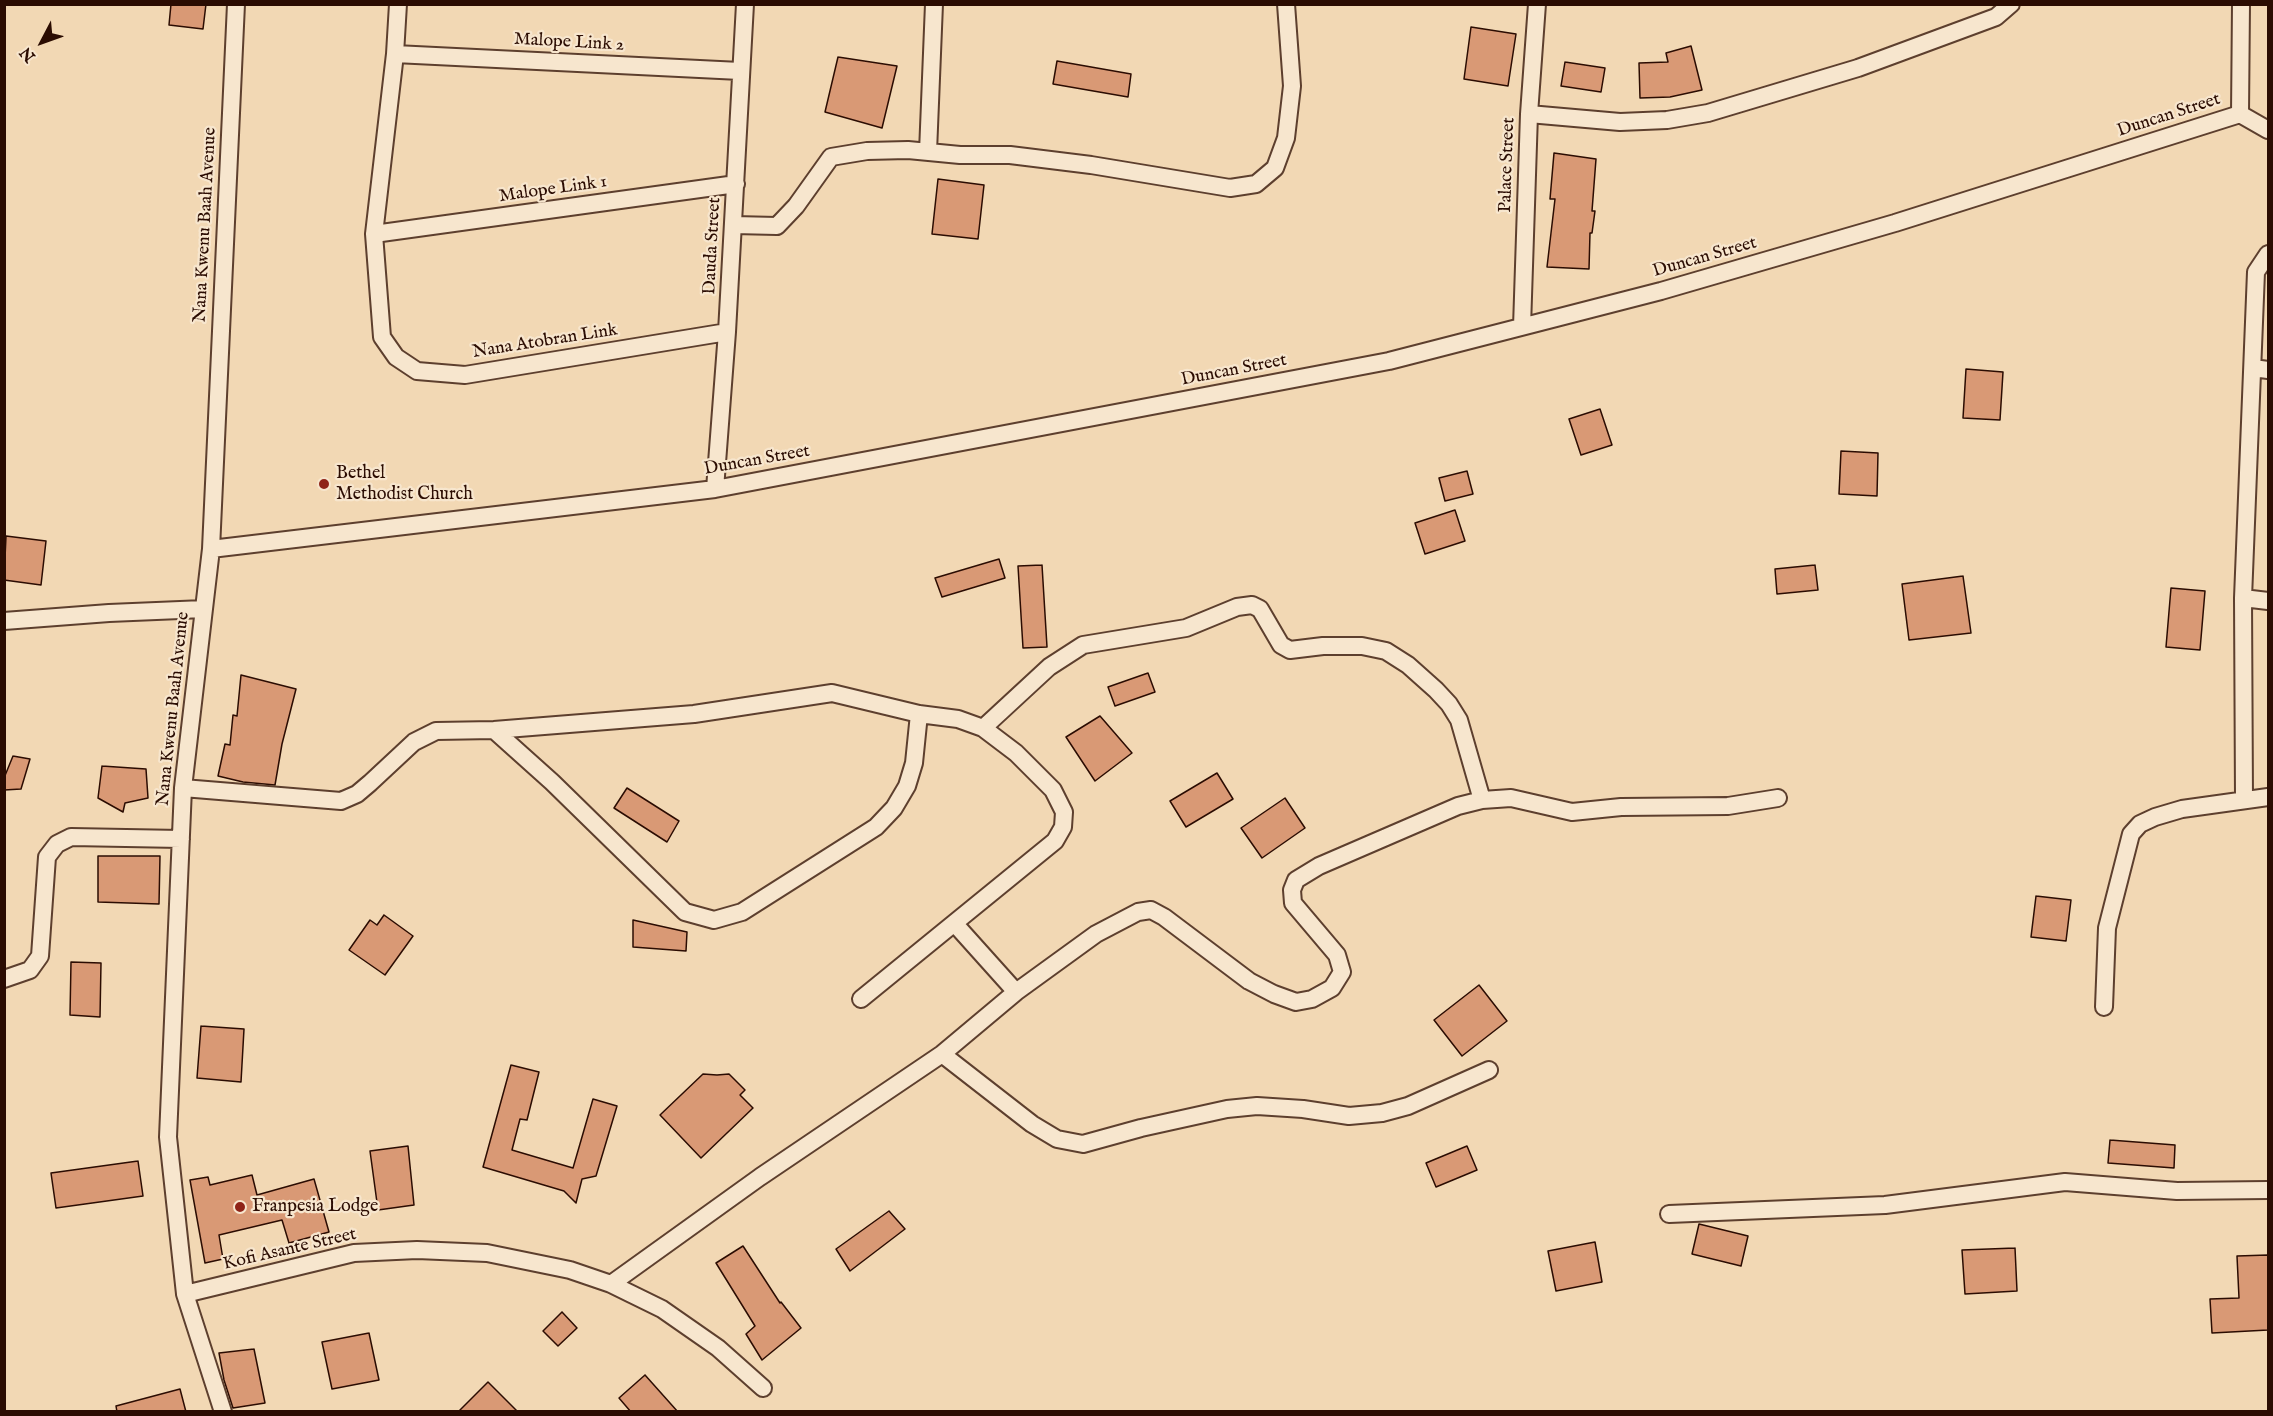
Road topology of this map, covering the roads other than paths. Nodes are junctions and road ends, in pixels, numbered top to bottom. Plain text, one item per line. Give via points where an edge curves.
1 (236, 4) edge
2 (398, 4) edge
3 (745, 4) edge
4 (934, 4) edge
5 (1286, 4) edge
6 (1537, 4) edge
7 (2011, 4) edge
8 (2241, 4) edge
9 (395, 54) junction
10 (740, 71) junction
11 (1529, 114) junction
12 (2240, 114) junction
13 (2268, 130) edge
14 (928, 152) junction
15 (736, 184) junction
16 (734, 225) junction
17 (374, 234) junction
18 (2268, 254) edge
19 (1522, 327) junction
20 (727, 332) junction
21 (2261, 369) edge
22 (715, 489) junction
23 (211, 549) junction
24 (2243, 598) junction
25 (2268, 601) edge
26 (204, 609) junction
27 (4, 621) edge
28 (919, 714) junction
29 (983, 728) junction
30 (495, 730) junction
31 (183, 788) junction
32 (2268, 797) edge
33 (1778, 798) dead end
34 (1482, 800) junction
35 (2244, 800) junction
36 (181, 839) junction
37 (955, 924) junction
38 (4, 979) edge
39 (1016, 992) junction
40 (861, 999) dead end
41 (2104, 1007) dead end
42 (942, 1054) junction
43 (1489, 1070) dead end
44 (2268, 1190) edge
45 (1669, 1214) dead end
46 (611, 1284) junction
47 (185, 1294) junction
48 (763, 1388) dead end
49 (223, 1412) edge

1 - 23 street, Nana Kwenu Baah Avenue
2 - 9 street
3 - 10 street, Dauda Street
4 - 14 street
5 - 14 street via 1292,86 1286,138 1275,168 1256,184 1230,188 1010,155
6 - 11 street, Palace Street
7 - 11 street via 1996,16 1858,68 1708,113 1620,122
8 - 12 street
9 - 10 street, Malope Link 2
9 - 17 street
10 - 15 street, Dauda Street
11 - 19 street, Palace Street
12 - 13 street
12 - 19 street, Duncan Street via 1873,229
14 - 16 street via 867,151 831,157 777,226
15 - 16 street, Dauda Street
15 - 17 street, Malope Link 1
16 - 20 street, Dauda Street
17 - 20 street, Nana Atobran Link via 382,337 396,357 417,371 465,375
18 - 21 street via 2256,272
19 - 22 street, Duncan Street via 1389,361
20 - 22 street, Dauda Street
21 - 24 street
22 - 23 street, Duncan Street
23 - 26 street, Nana Kwenu Baah Avenue
24 - 25 street
24 - 35 street
26 - 27 street
26 - 31 street, Nana Kwenu Baah Avenue
28 - 29 street via 958,719
28 - 30 street via 832,693 694,714
28 - 30 street via 914,763 907,786 876,827 742,912 714,920 685,912
29 - 34 street via 1048,667 1083,645 1186,627 1252,605 1260,609 1281,645 1290,650 1362,646 1386,651 1408,665 1449,704 1459,720
29 - 37 street via 1016,753 1053,790 1064,812 1063,826 1055,841
30 - 31 street via 436,731 414,742 357,794 341,801
31 - 36 street, Nana Kwenu Baah Avenue
32 - 35 street
33 - 34 street via 1728,806 1621,807 1572,812 1511,798
34 - 39 street via 1458,806 1318,866 1296,880 1293,903 1337,955 1342,972 1332,988 1312,999 1296,1002 1249,981 1151,910 1138,912 1096,934
35 - 41 street via 2164,814 2140,824 2132,834 2107,928
36 - 38 street via 71,837 57,844 47,857 40,956 30,969
36 - 47 street, Nana Kwenu Baah Avenue via 168,1137
37 - 39 street
37 - 40 street
39 - 42 street
42 - 43 street via 1040,1129 1057,1139 1083,1144 1227,1109 1257,1106 1348,1116 1382,1113 1408,1106
42 - 46 street
44 - 45 street via 2177,1191 2064,1182 1885,1205
46 - 47 street, Kofi Asante Street via 570,1270 487,1253 417,1250 354,1253
46 - 48 street, Kofi Asante Street via 662,1309 718,1348
47 - 49 street, Nana Kwenu Baah Avenue

